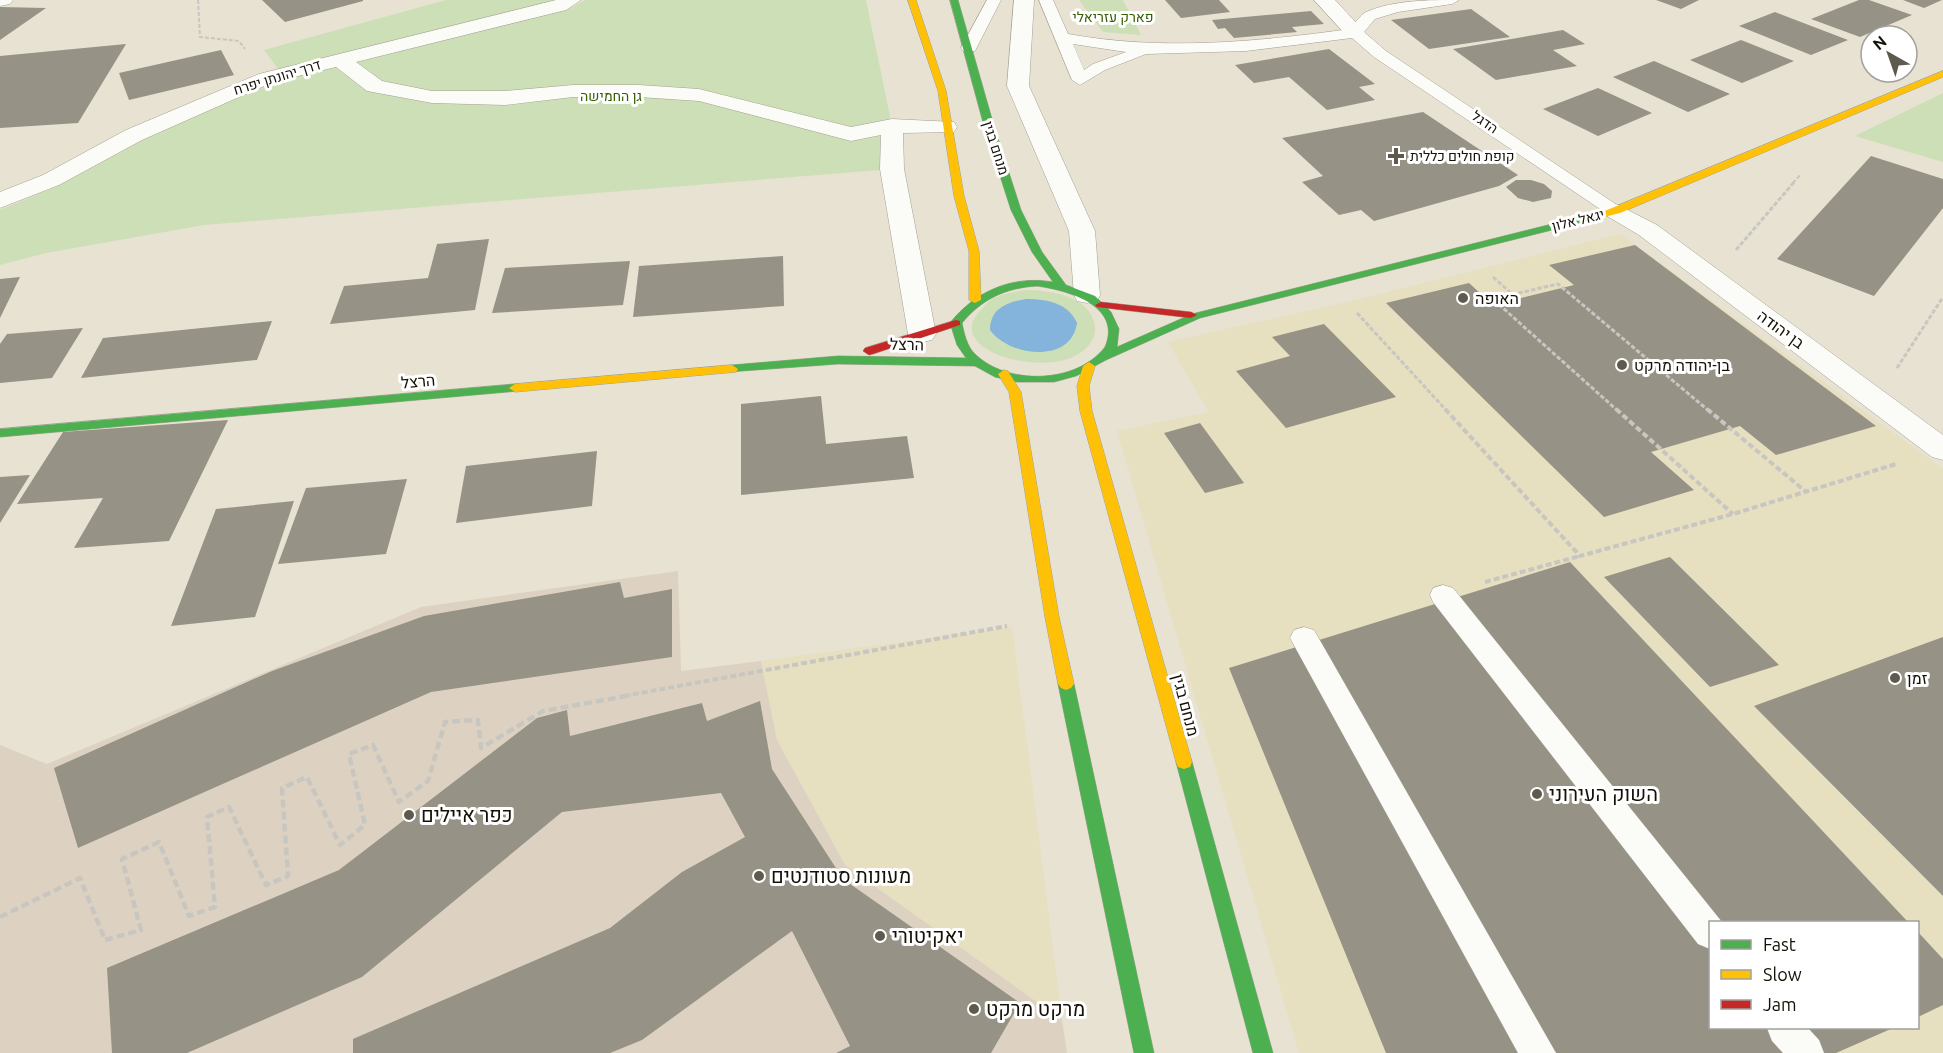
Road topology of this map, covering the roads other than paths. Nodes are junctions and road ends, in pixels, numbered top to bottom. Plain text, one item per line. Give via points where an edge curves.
1 (571, 0) edge
2 (912, 0) edge
3 (954, 0) edge
4 (994, 0) edge
5 (1024, 0) edge
6 (1046, 0) edge
7 (1324, 0) edge
8 (1452, 0) edge
9 (1355, 33) junction
10 (1064, 39) junction
11 (969, 48) junction
12 (1147, 51) junction
13 (338, 59) junction
14 (1943, 74) edge
15 (892, 126) junction
16 (946, 127) junction
17 (0, 201) edge
18 (1616, 210) junction
19 (1062, 287) junction
20 (975, 300) junction
21 (1094, 300) junction
22 (1196, 316) junction
23 (956, 323) junction
24 (922, 334) junction
25 (1103, 357) junction
26 (838, 360) junction
27 (976, 362) junction
28 (1089, 366) junction
29 (1004, 374) junction
30 (0, 433) edge
31 (1943, 450) edge
32 (1443, 595) dead end
33 (1304, 638) dead end
34 (1709, 932) edge
35 (1786, 1029) edge
36 (1144, 1053) edge
37 (1263, 1053) edge
38 (1538, 1053) edge
39 (1806, 1053) edge

1 - 13 street, דרך יהונתן יפרח
2 - 16 main road via 942,91
3 - 11 main road, מנחם בגין
4 - 11 lane
5 - 21 street via 1018,86 1082,231
6 - 10 lane
7 - 9 street
8 - 9 lane via 1370,16
9 - 12 lane via 1208,50
9 - 18 lane, הדגל via 1380,54
10 - 12 lane
10 - 12 lane via 1080,80 1121,57
11 - 19 main road, מנחם בגין via 1016,210 1037,252
13 - 15 street via 375,86 432,97 505,98 573,91 639,91 699,95 851,134
13 - 17 street, דרך יהונתן יפרח via 266,78 134,135 51,180
14 - 18 main road, יגאל אלון
15 - 16 street
15 - 24 street via 892,169
16 - 20 main road via 974,251
18 - 22 main road, יגאל אלון
18 - 31 street, בן יהודה
19 - 20 main road via 1013,285
19 - 21 main road
20 - 23 main road
21 - 22 main road, יגאל אלון
21 - 25 main road via 1112,320 1115,333
22 - 25 main road, יגאל אלון
23 - 24 main road, הרצל
23 - 27 main road via 961,342
24 - 26 main road, הרצל
25 - 28 main road
26 - 27 main road, הרצל
26 - 30 main road, הרצל
27 - 29 main road
28 - 29 main road via 1053,378
28 - 37 main road, מנחם בגין via 1083,386 1086,411
29 - 36 main road via 1015,392 1052,617
32 - 34 lane
33 - 38 lane
35 - 39 lane

